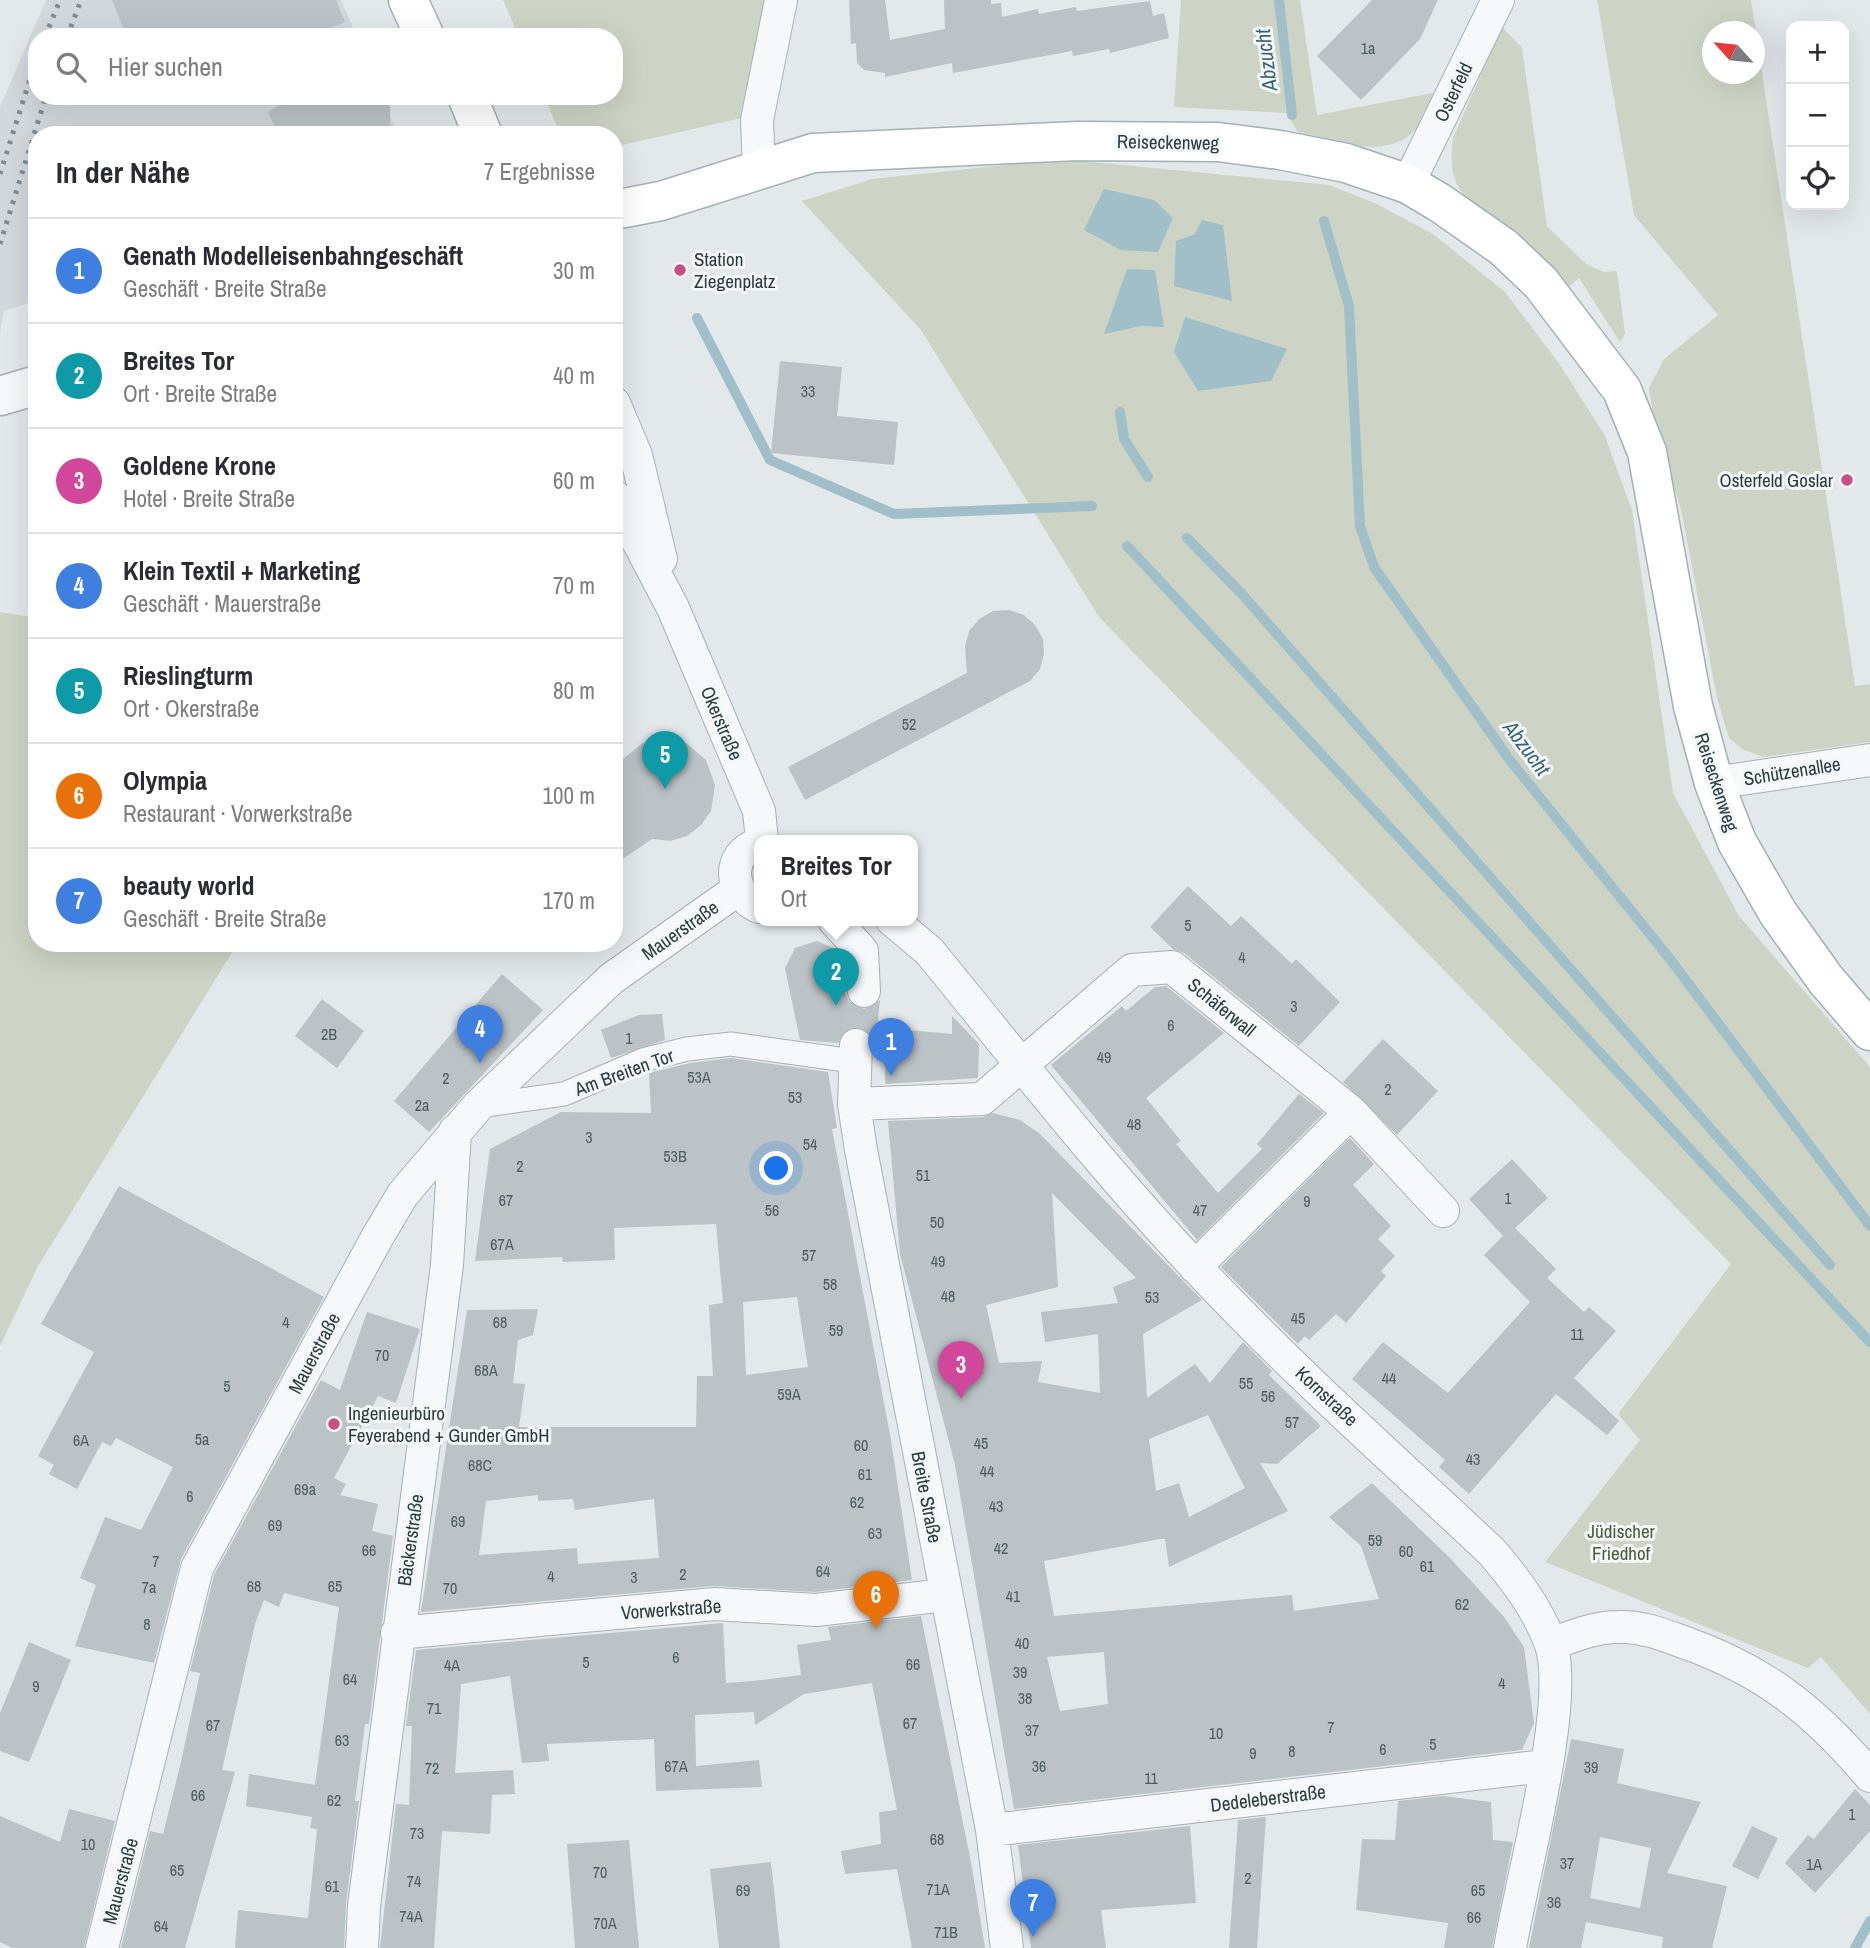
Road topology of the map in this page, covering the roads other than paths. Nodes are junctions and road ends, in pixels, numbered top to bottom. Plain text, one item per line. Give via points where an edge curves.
1 (408, 0) edge
2 (425, 0) edge
3 (781, 0) edge
4 (1497, 0) edge
5 (421, 28) edge
6 (437, 28) edge
7 (455, 105) edge
8 (471, 105) edge
9 (463, 126) edge
10 (480, 126) edge
11 (759, 172) junction
12 (1408, 184) junction
13 (661, 201) junction
14 (623, 208) edge
15 (623, 225) edge
16 (28, 388) edge
17 (0, 397) edge
18 (623, 424) edge
19 (623, 513) edge
20 (673, 608) junction
21 (1870, 760) edge
22 (1714, 783) junction
23 (761, 835) edge
24 (754, 845) edge
25 (748, 898) edge
26 (839, 926) edge
27 (899, 926) edge
28 (864, 990) tunnel mouth
29 (1870, 1031) edge
30 (855, 1053) joint
31 (1021, 1065) junction
32 (854, 1104) junction
33 (478, 1106) junction
34 (1351, 1112) junction
35 (455, 1131) junction
36 (1443, 1211) dead end
37 (1195, 1267) junction
38 (945, 1595) junction
39 (397, 1633) junction
40 (1551, 1644) junction
41 (1545, 1766) junction
42 (1870, 1776) edge
43 (992, 1830) junction
44 (102, 1948) edge
45 (362, 1948) edge
46 (1006, 1948) edge
47 (1510, 1948) edge

1 - 5 main road
2 - 6 main road
3 - 11 street via 757,120
4 - 12 street, Osterfeld
7 - 9 main road
8 - 10 main road
11 - 12 main road, Reiseckenweg via 819,170 864,162 886,150 1078,141 1219,142 1346,163
11 - 13 main road, Reiseckenweg
12 - 22 main road, Reiseckenweg via 1518,259 1622,390 1647,452 1693,706
13 - 14 main road, Reiseckenweg
13 - 15 main road, Reiseckenweg
16 - 17 street
18 - 20 street, Okerstraße via 636,455
19 - 20 street, Okerstraße
20 - 23 street, Okerstraße via 759,811
21 - 22 street, Schützenallee
22 - 29 main road, Reiseckenweg via 1737,842 1777,913
24 - 25 street via 739,858 734,876
25 - 33 street, Mauerstraße via 611,979
26 - 28 street via 862,951
27 - 31 street, Kornstraße via 929,951
30 - 32 street, Breite Straße
30 - 33 street, Am Breiten Tor via 731,1044 687,1049 643,1060 564,1094
31 - 32 street, Schäferwall via 982,1099
31 - 34 street, Schäferwall via 1132,970 1172,967
31 - 37 street, Kornstraße
32 - 38 street, Breite Straße
33 - 35 street, Mauerstraße
34 - 36 street, Schäferwall
34 - 37 street
35 - 39 street, Bäckerstraße via 447,1265
35 - 44 street, Mauerstraße via 403,1194 377,1236 197,1568
37 - 40 street, Kornstraße via 1492,1552 1517,1582
38 - 39 street, Vorwerkstraße via 816,1609 715,1604
38 - 43 street, Breite Straße
39 - 45 street, Bäckerstraße
40 - 41 street, Kornstraße via 1556,1691
40 - 42 street via 1621,1626 1714,1653 1753,1671 1803,1706
41 - 43 street, Dedeleberstraße
41 - 47 street, Kornstraße
43 - 46 street, Breite Straße

